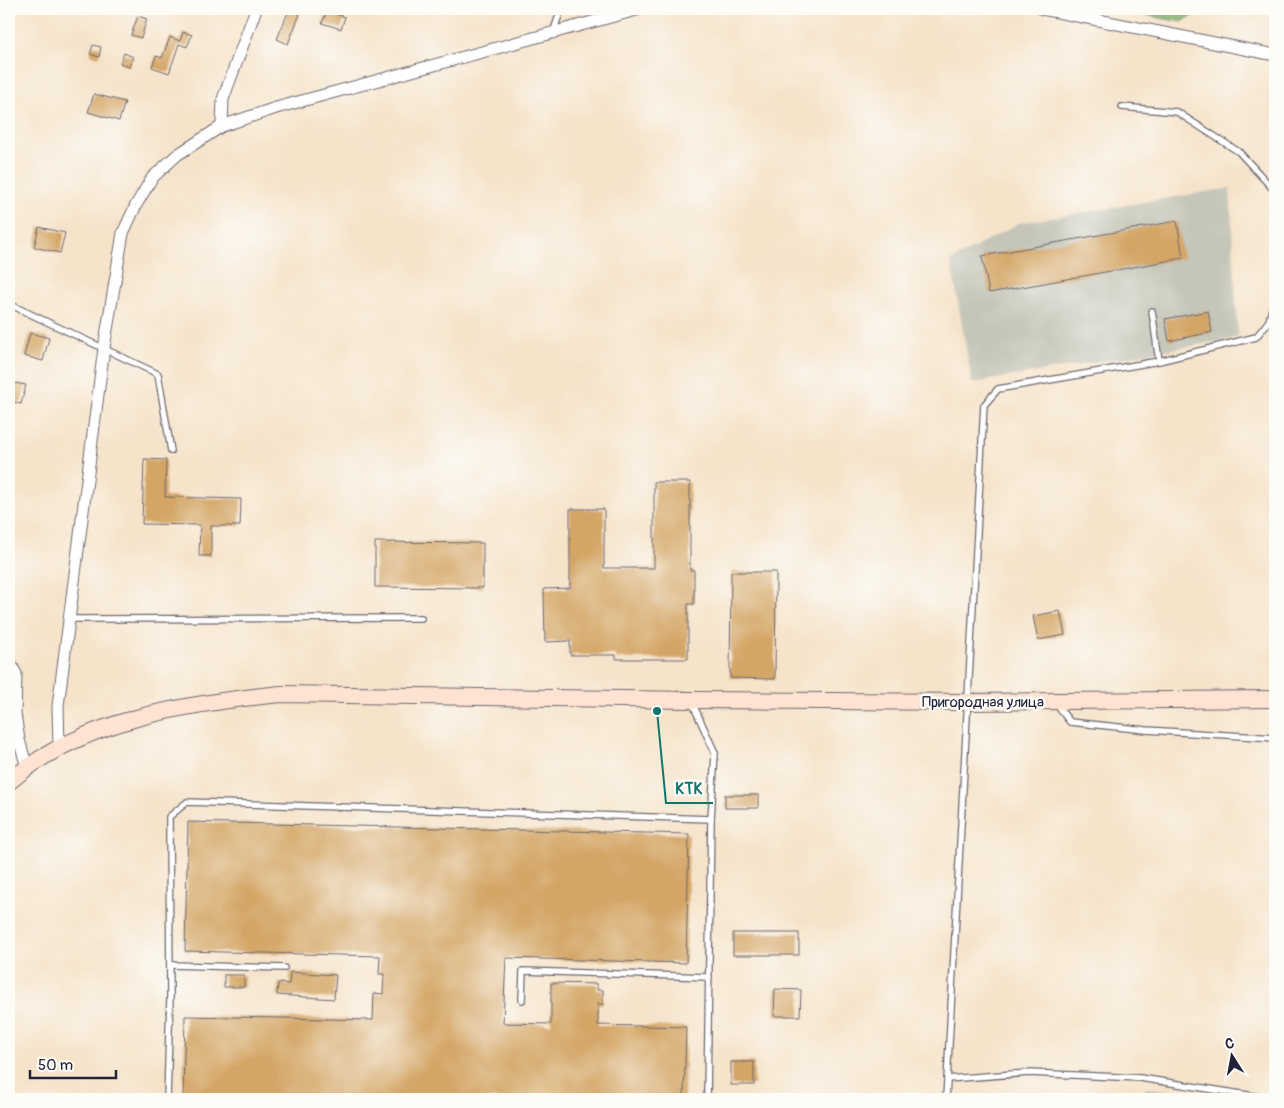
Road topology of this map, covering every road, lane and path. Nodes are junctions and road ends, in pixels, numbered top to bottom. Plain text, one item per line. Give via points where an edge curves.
1 (256, 9) edge
2 (561, 9) edge
3 (640, 9) edge
4 (1042, 9) edge
5 (553, 33) junction
6 (1275, 55) edge
7 (1122, 107) dead end
8 (222, 126) junction
9 (1275, 191) edge
10 (1275, 297) edge
11 (9, 304) edge
12 (1152, 311) dead end
13 (104, 348) junction
14 (1159, 361) junction
15 (171, 451) dead end
16 (421, 618) dead end
17 (70, 619) junction
18 (9, 664) edge
19 (1275, 699) edge
20 (691, 700) junction
21 (1054, 701) junction
22 (968, 702) junction
23 (1275, 738) edge
24 (59, 747) junction
25 (27, 767) junction
26 (9, 782) edge
27 (711, 818) junction
28 (170, 965) junction
29 (284, 968) dead end
30 (709, 977) junction
31 (522, 1000) dead end
32 (947, 1079) junction
33 (167, 1099) edge
34 (707, 1099) edge
35 (946, 1099) edge
36 (1273, 1099) edge

1 - 8 street via 223,99
2 - 5 lane
3 - 5 street
4 - 6 street
5 - 8 street via 276,108
7 - 9 lane via 1177,112 1239,152
8 - 13 street via 177,155 152,178 136,205 123,233
10 - 14 lane via 1269,321 1256,337
11 - 13 lane
12 - 14 lane
13 - 15 lane via 158,374
13 - 17 street
14 - 22 lane via 998,389 984,404
16 - 17 lane
17 - 24 street via 58,706
18 - 25 street via 16,674 14,714
19 - 21 street, Пригородная улица
20 - 22 street, Пригородная улица
20 - 24 street, Пригородная улица via 281,694 180,707 128,721
20 - 27 lane via 715,753
21 - 22 street, Пригородная улица
21 - 23 lane via 1070,722
22 - 32 lane
24 - 25 street, Пригородная улица
25 - 26 street, Пригородная улица
27 - 28 lane via 187,802 169,816
27 - 30 lane
28 - 29 lane
28 - 33 lane
30 - 31 lane via 523,971
30 - 34 lane
32 - 35 lane
32 - 36 lane via 1029,1073 1140,1078

